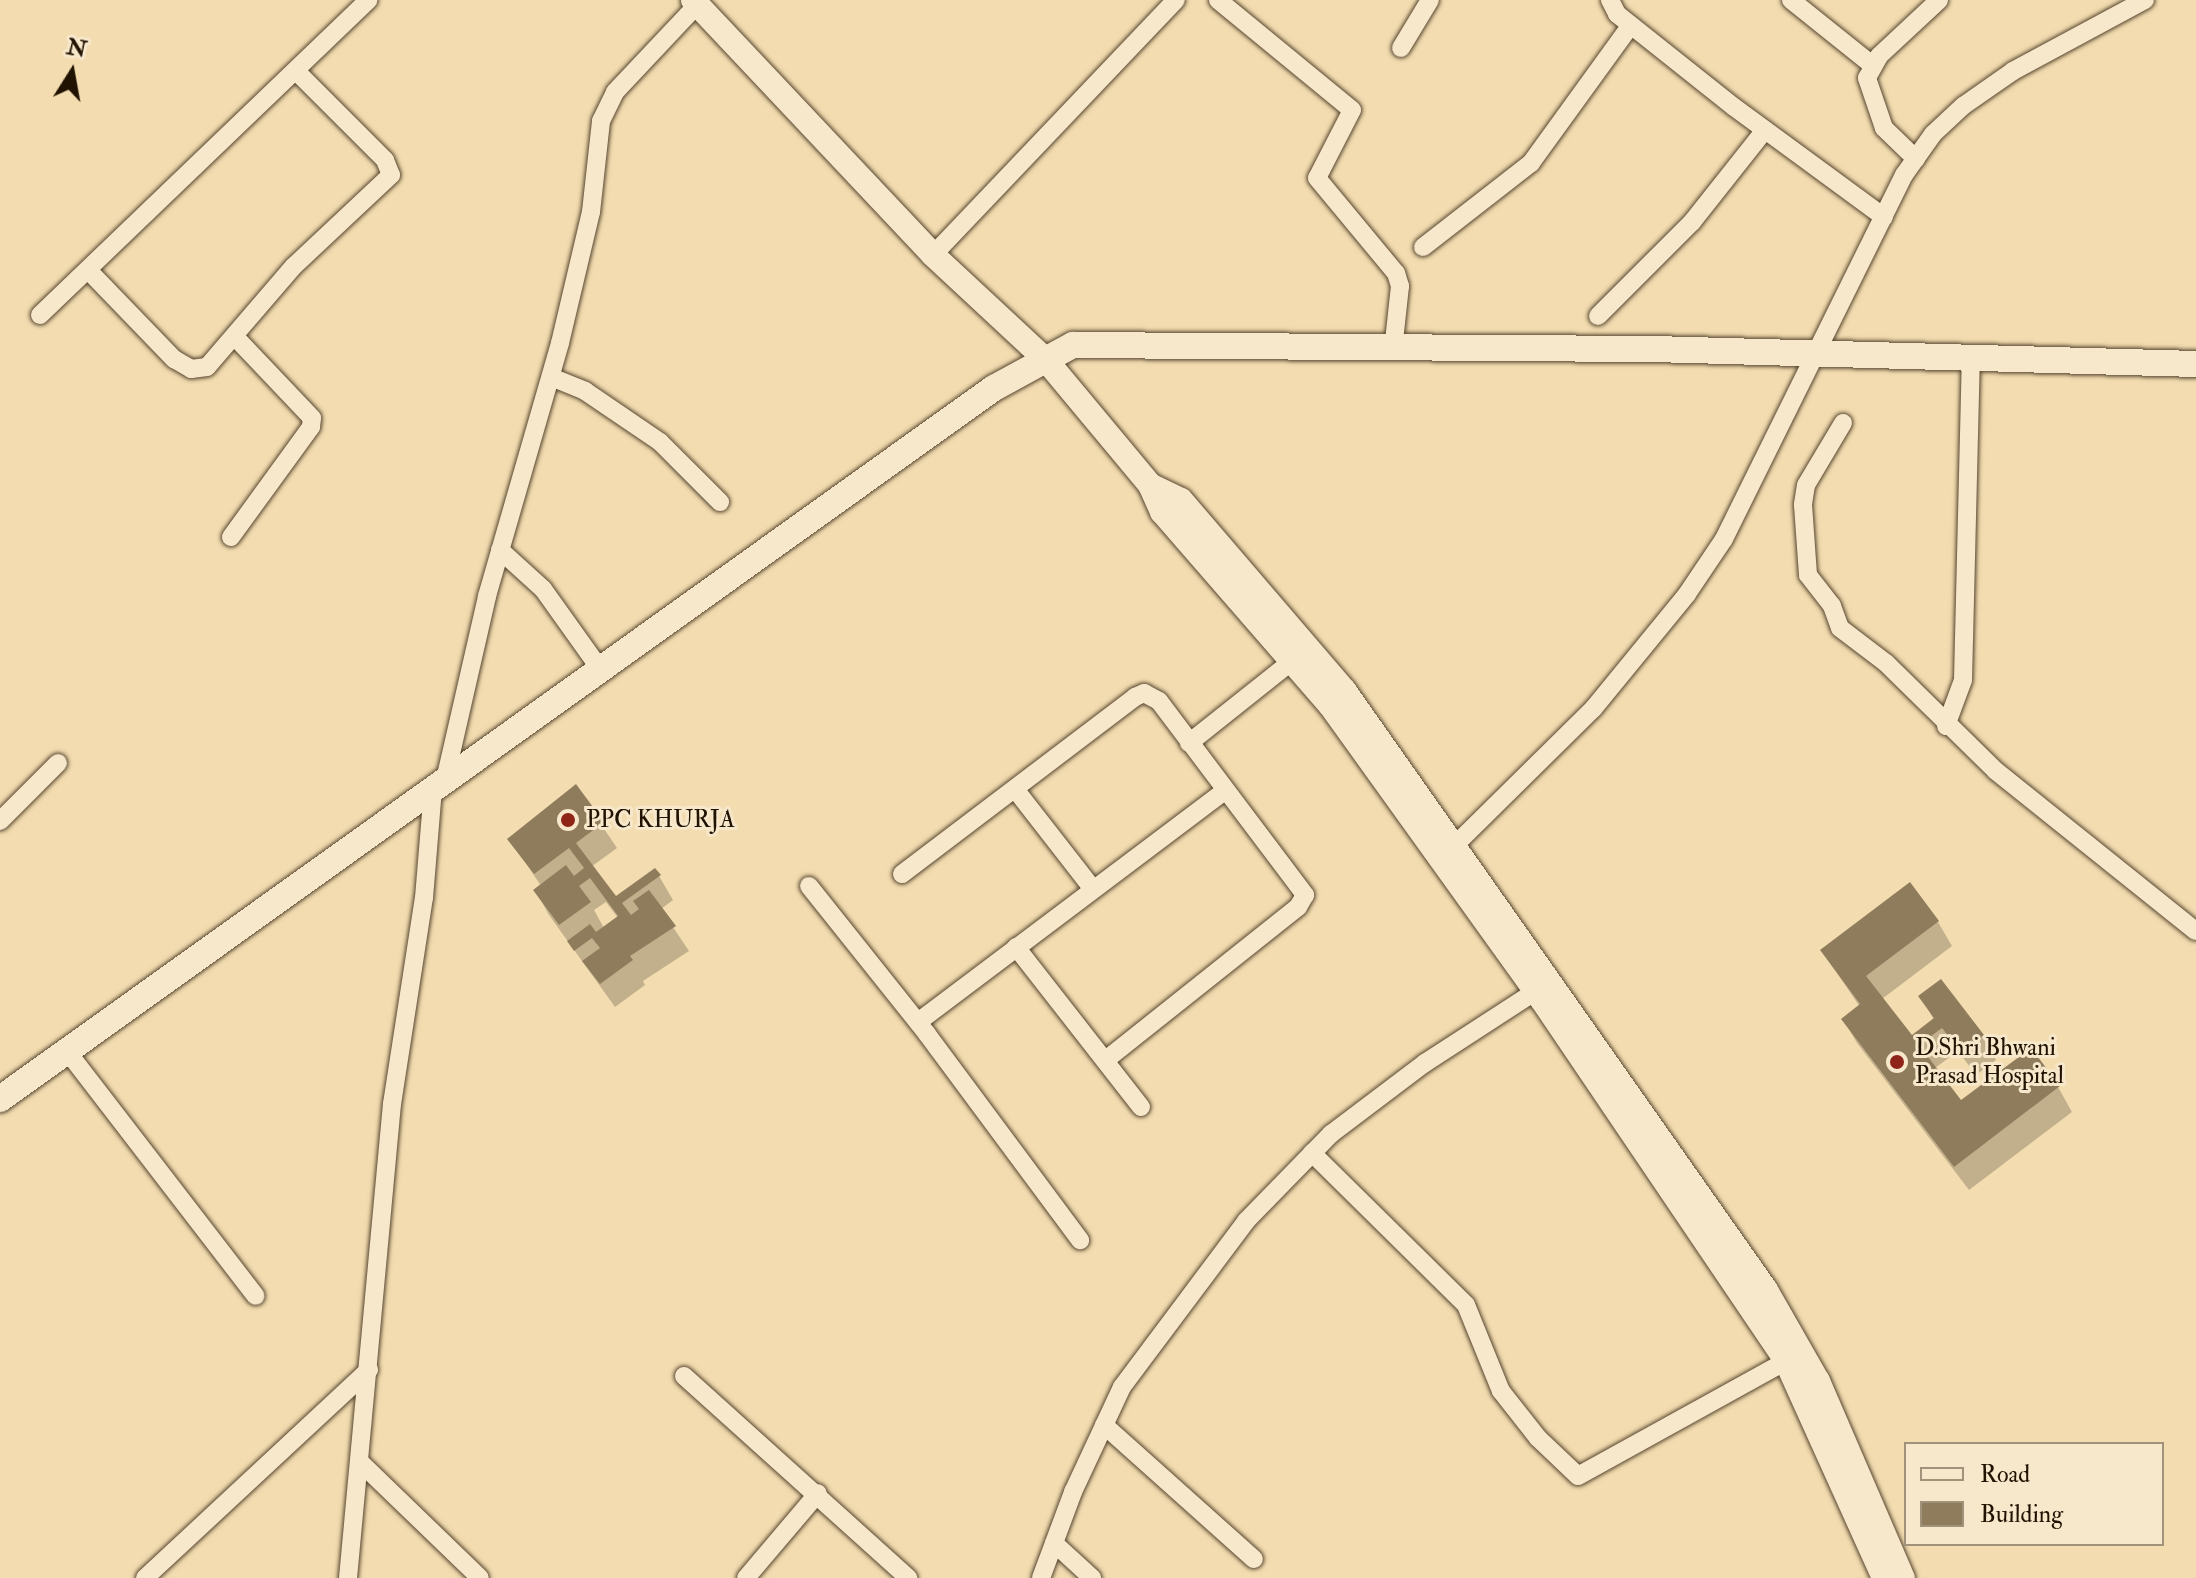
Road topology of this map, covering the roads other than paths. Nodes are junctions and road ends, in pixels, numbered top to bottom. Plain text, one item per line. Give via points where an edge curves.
1 (368, 0) edge
2 (1176, 0) edge
3 (1218, 0) edge
4 (1430, 0) edge
5 (1610, 0) edge
6 (1791, 0) edge
7 (1939, 0) edge
8 (2145, 0) edge
9 (695, 3) edge
10 (1631, 25) junction
11 (1401, 48) dead end
12 (1872, 65) junction
13 (296, 71) junction
14 (1765, 130) junction
15 (1916, 159) junction
16 (1884, 217) junction
17 (1423, 247) dead end
18 (933, 255) junction
19 (88, 270) junction
20 (40, 315) dead end
21 (1598, 316) dead end
22 (235, 337) junction
23 (1393, 350) junction
24 (1816, 354) junction
25 (1971, 358) junction
26 (1046, 360) junction
27 (2196, 364) edge
28 (551, 377) junction
29 (1843, 423) dead end
30 (1150, 485) junction
31 (720, 502) dead end
32 (231, 537) dead end
33 (500, 550) junction
34 (1292, 661) junction
35 (600, 669) junction
36 (1946, 726) junction
37 (1189, 743) junction
38 (58, 763) dead end
39 (439, 785) junction
40 (1015, 789) junction
41 (1223, 792) junction
42 (0, 821) edge
43 (1455, 845) junction
44 (902, 874) dead end
45 (809, 886) dead end
46 (1092, 888) junction
47 (2196, 931) edge
48 (1016, 947) junction
49 (1536, 991) junction
50 (918, 1022) junction
51 (67, 1051) junction
52 (1107, 1059) junction
53 (0, 1099) edge
54 (1141, 1107) dead end
55 (1312, 1153) junction
56 (1080, 1240) dead end
57 (256, 1296) dead end
58 (1786, 1361) junction
59 (369, 1370) junction
60 (684, 1376) dead end
61 (1104, 1425) junction
62 (361, 1463) junction
63 (818, 1493) junction
64 (1054, 1543) junction
65 (1254, 1559) dead end
66 (145, 1578) edge
67 (348, 1578) edge
68 (480, 1578) edge
69 (746, 1578) edge
70 (908, 1578) edge
71 (1041, 1578) edge
72 (1092, 1578) edge
73 (1884, 1578) edge
74 (1903, 1578) edge

1 - 13 street
2 - 18 street
3 - 23 street via 1352,110 1317,178 1396,273 1400,286
4 - 11 street
5 - 10 street
6 - 12 street
7 - 12 street
8 - 15 street via 2000,79 1963,106
9 - 18 street
9 - 28 street via 608,103 591,212
10 - 14 street
10 - 17 street via 1531,163
12 - 15 street via 1867,85 1881,123
13 - 19 street
13 - 22 street via 385,160 391,175 294,266
14 - 16 street
14 - 21 street via 1692,222
15 - 16 street
16 - 24 street
18 - 26 street
19 - 20 street
19 - 22 street via 183,366 207,367
22 - 32 street via 312,418 311,427
23 - 24 main road
23 - 26 main road via 1073,345
24 - 25 main road
24 - 43 street via 1724,539 1687,594 1593,709
25 - 27 main road
25 - 36 street via 1963,680
26 - 30 street
26 - 35 main road via 994,388
28 - 31 street via 585,391 660,442
28 - 33 street
29 - 36 street via 1806,485 1808,575 1832,606 1840,628 1886,663
30 - 34 street via 1162,512
30 - 43 street via 1181,500 1344,690
33 - 35 street via 543,589
33 - 39 street
34 - 37 street
34 - 49 street via 1330,705
35 - 39 main road
36 - 47 street
37 - 40 street via 1159,701 1144,693
37 - 41 street
38 - 42 street
39 - 51 main road
39 - 59 street via 392,1104
40 - 44 street
40 - 46 street
41 - 46 street
41 - 52 street via 1301,887 1304,901
43 - 74 street via 1766,1290 1818,1381
45 - 50 street
46 - 48 street
48 - 50 street
48 - 52 street
49 - 55 street via 1425,1063
49 - 58 street
50 - 56 street
51 - 53 main road
51 - 57 street
52 - 54 street
55 - 58 street via 1466,1305 1501,1391 1538,1438 1578,1476
55 - 61 street via 1246,1221 1178,1307 1122,1387
58 - 73 street
59 - 62 street
59 - 66 street
60 - 63 street
61 - 64 street
61 - 65 street
62 - 67 street
62 - 68 street
63 - 69 street
63 - 70 street
64 - 71 street
64 - 72 street

